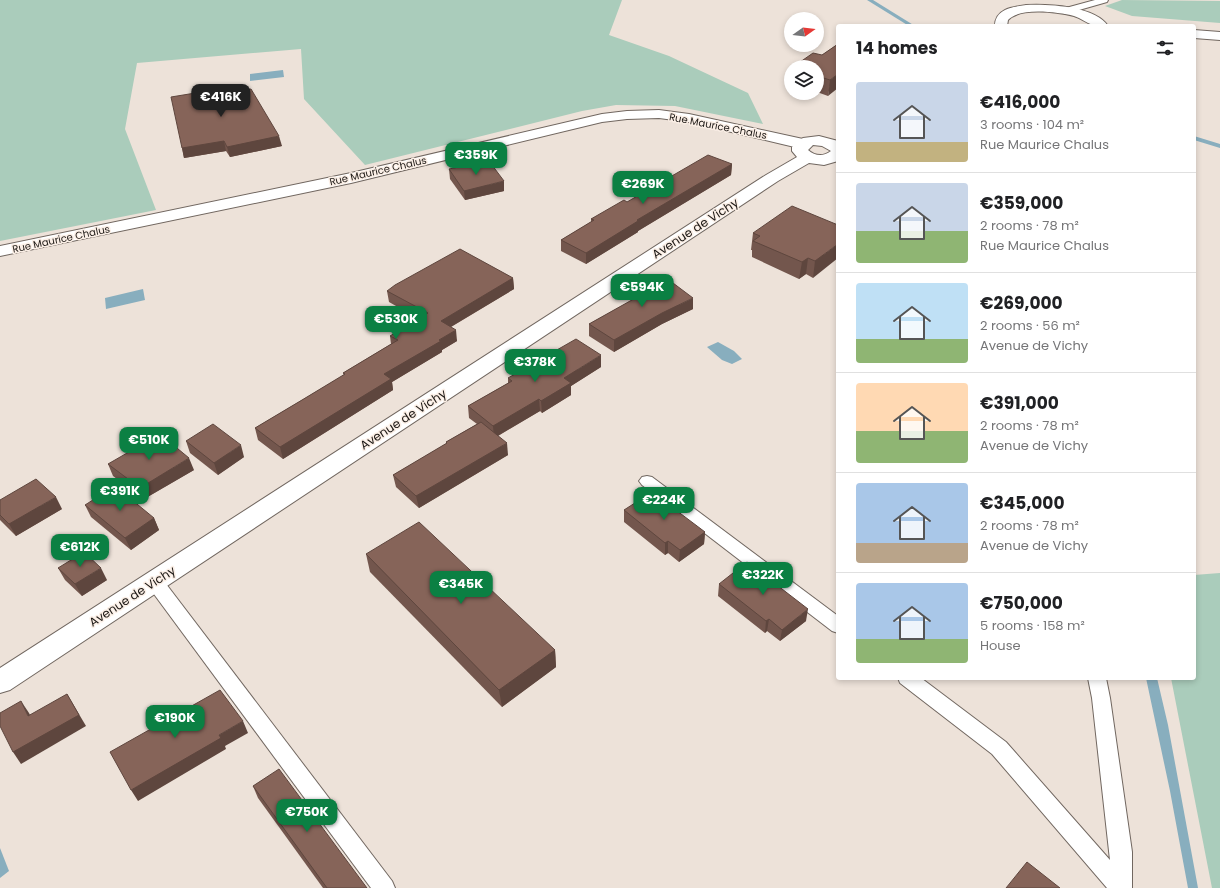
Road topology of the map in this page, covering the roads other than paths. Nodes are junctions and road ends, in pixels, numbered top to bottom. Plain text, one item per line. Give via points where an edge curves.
1 (1022, 0) edge
2 (1105, 0) edge
3 (1000, 4) dead end
4 (1039, 8) junction
5 (1065, 11) junction
6 (1002, 22) edge
7 (1100, 23) edge
8 (1196, 34) edge
9 (1220, 36) edge
10 (1196, 43) edge
11 (1220, 44) edge
12 (836, 149) edge
13 (805, 151) junction
14 (0, 251) edge
15 (647, 481) dead end
16 (154, 582) junction
17 (836, 624) edge
18 (910, 680) edge
19 (1097, 680) edge
20 (0, 682) edge
21 (384, 888) edge
22 (1121, 888) edge

1 - 4 main road
2 - 5 lane
2 - 7 lane via 1092,12
3 - 6 main road
4 - 5 main road
4 - 6 main road via 1016,10
5 - 7 main road
8 - 9 main road
10 - 11 main road
12 - 13 main road, Rue Maurice Chalus via 823,160
13 - 14 main road, Rue Maurice Chalus via 682,117 659,114 602,118 351,178
13 - 16 main road, Avenue de Vichy via 752,191
15 - 17 lane
16 - 20 main road, Avenue de Vichy
16 - 21 lane
18 - 22 lane via 999,748
19 - 22 lane via 1121,852

